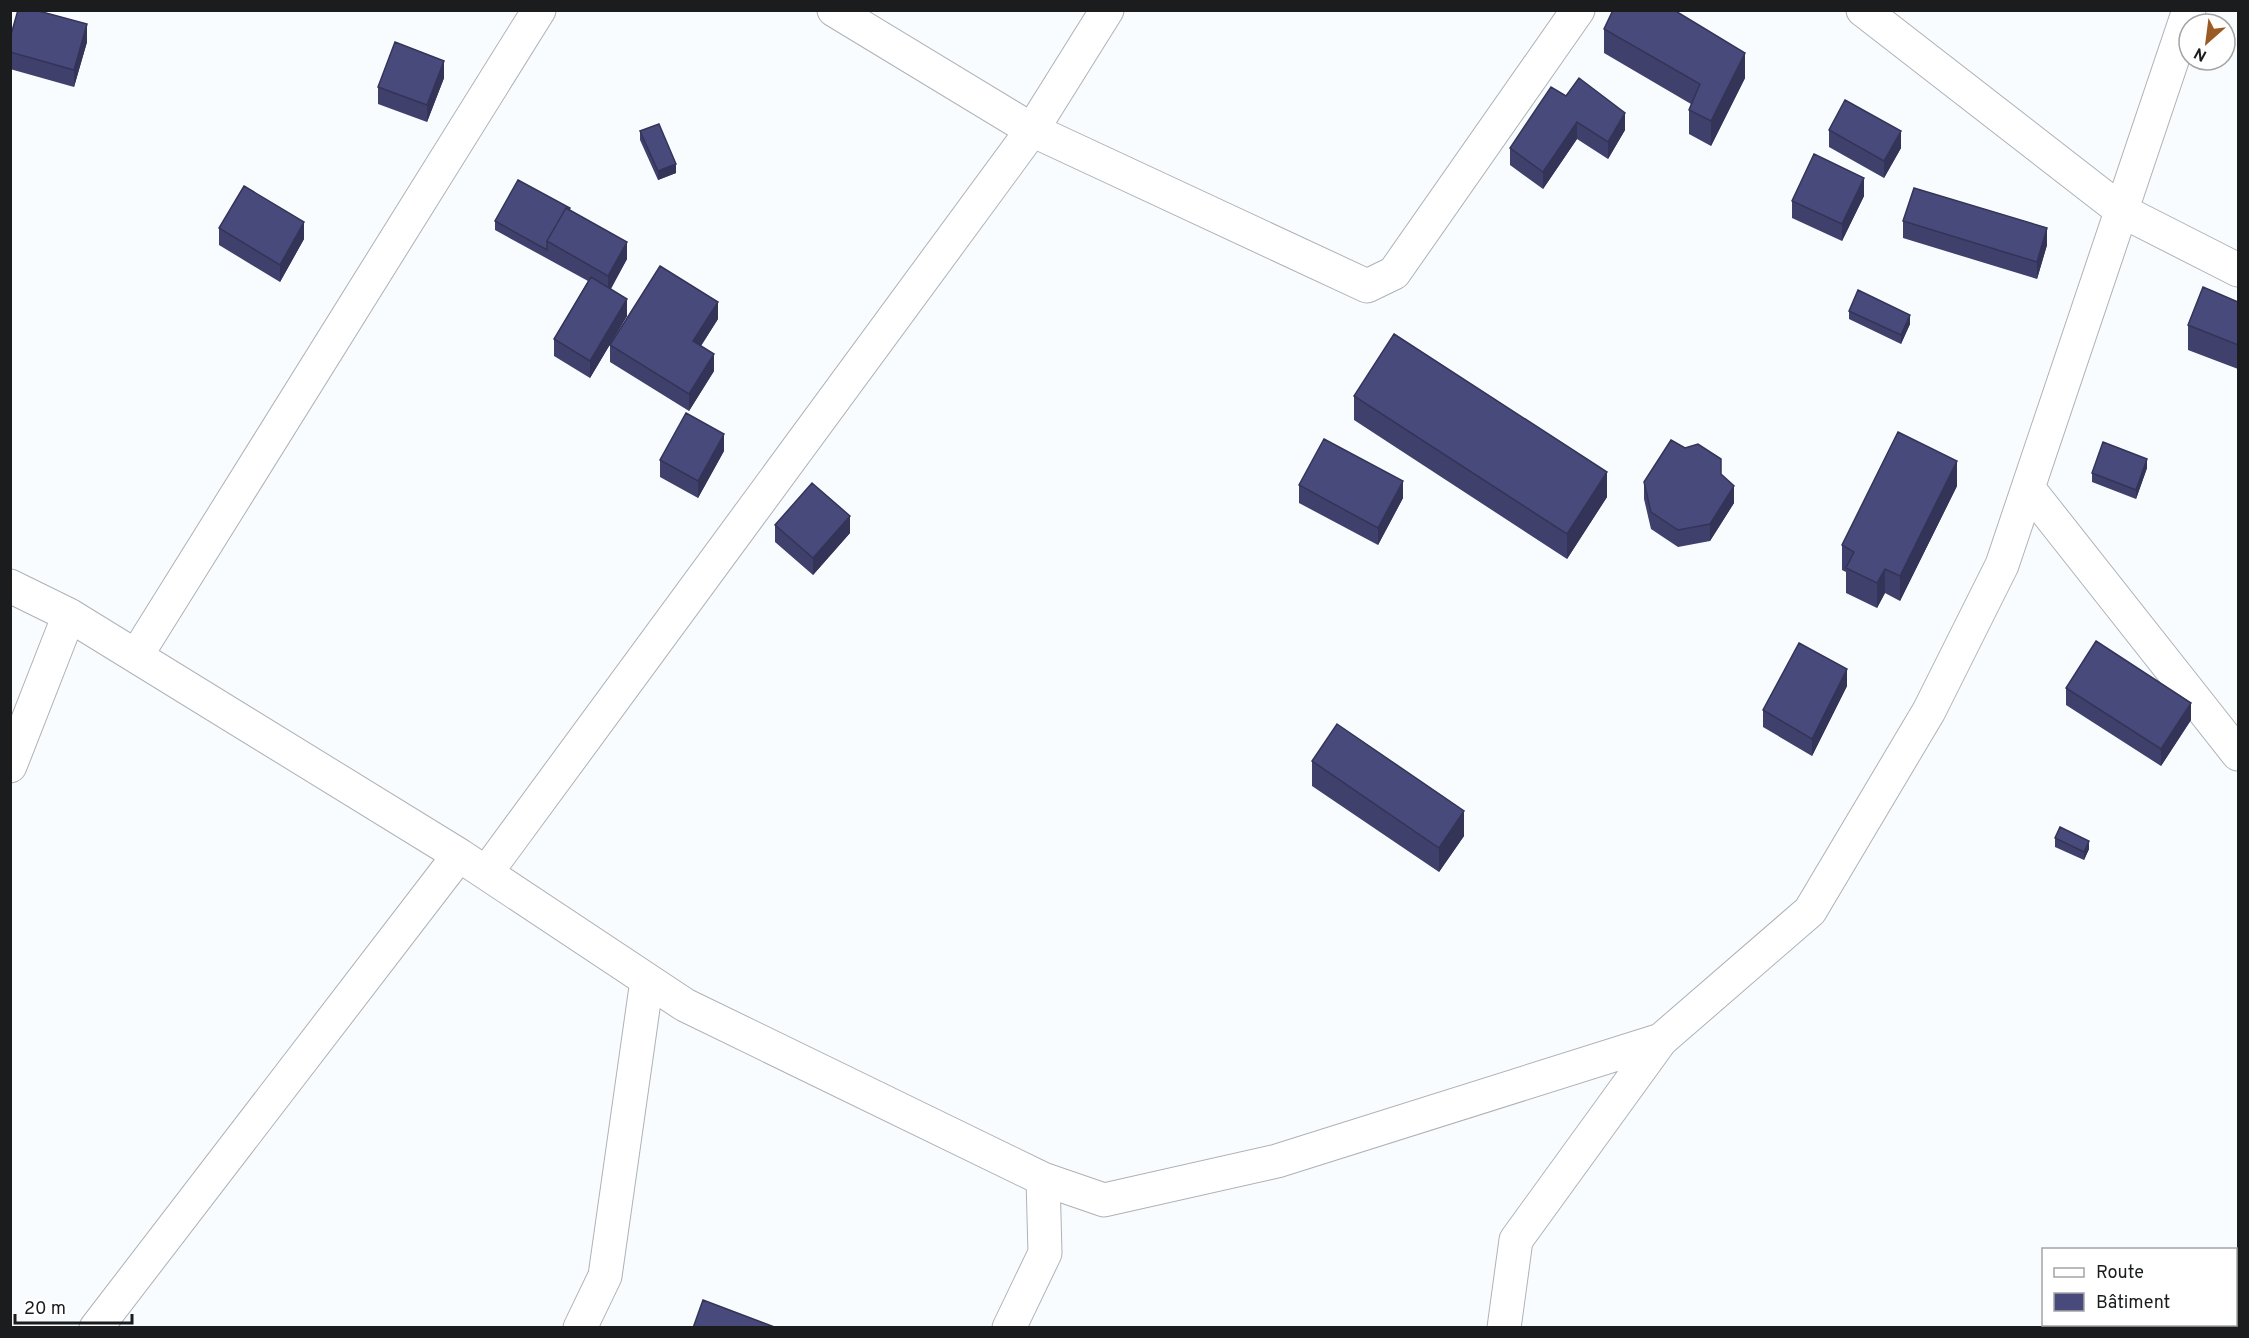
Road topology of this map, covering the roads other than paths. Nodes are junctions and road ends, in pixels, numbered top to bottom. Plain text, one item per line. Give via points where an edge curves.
1 (538, 10) edge
2 (834, 10) edge
3 (1107, 10) edge
4 (1578, 10) edge
5 (1863, 10) edge
6 (2189, 10) edge
7 (1032, 130) junction
8 (2122, 211) junction
9 (2238, 270) edge
10 (2028, 488) junction
11 (10, 586) edge
12 (69, 615) junction
13 (136, 656) junction
14 (2238, 754) edge
15 (10, 766) edge
16 (459, 855) junction
17 (486, 873) junction
18 (646, 980) junction
19 (1661, 1040) junction
20 (1043, 1179) junction
21 (96, 1328) edge
22 (580, 1328) edge
23 (1009, 1328) edge
24 (1504, 1328) edge

1 - 13 street
2 - 7 street
3 - 7 street
4 - 7 street via 1394,273 1367,286
5 - 8 street
6 - 8 street
7 - 17 street
8 - 9 street
8 - 10 street
10 - 14 street
10 - 19 street via 2002,565 1929,711 1810,911
11 - 12 street
12 - 13 street
12 - 15 street
13 - 16 street
16 - 17 street
16 - 21 street
17 - 18 street
18 - 20 street via 685,1005
18 - 22 street via 604,1276
19 - 20 street via 1277,1161 1202,1178 1104,1200
19 - 24 street via 1516,1240
20 - 23 street via 1045,1253

